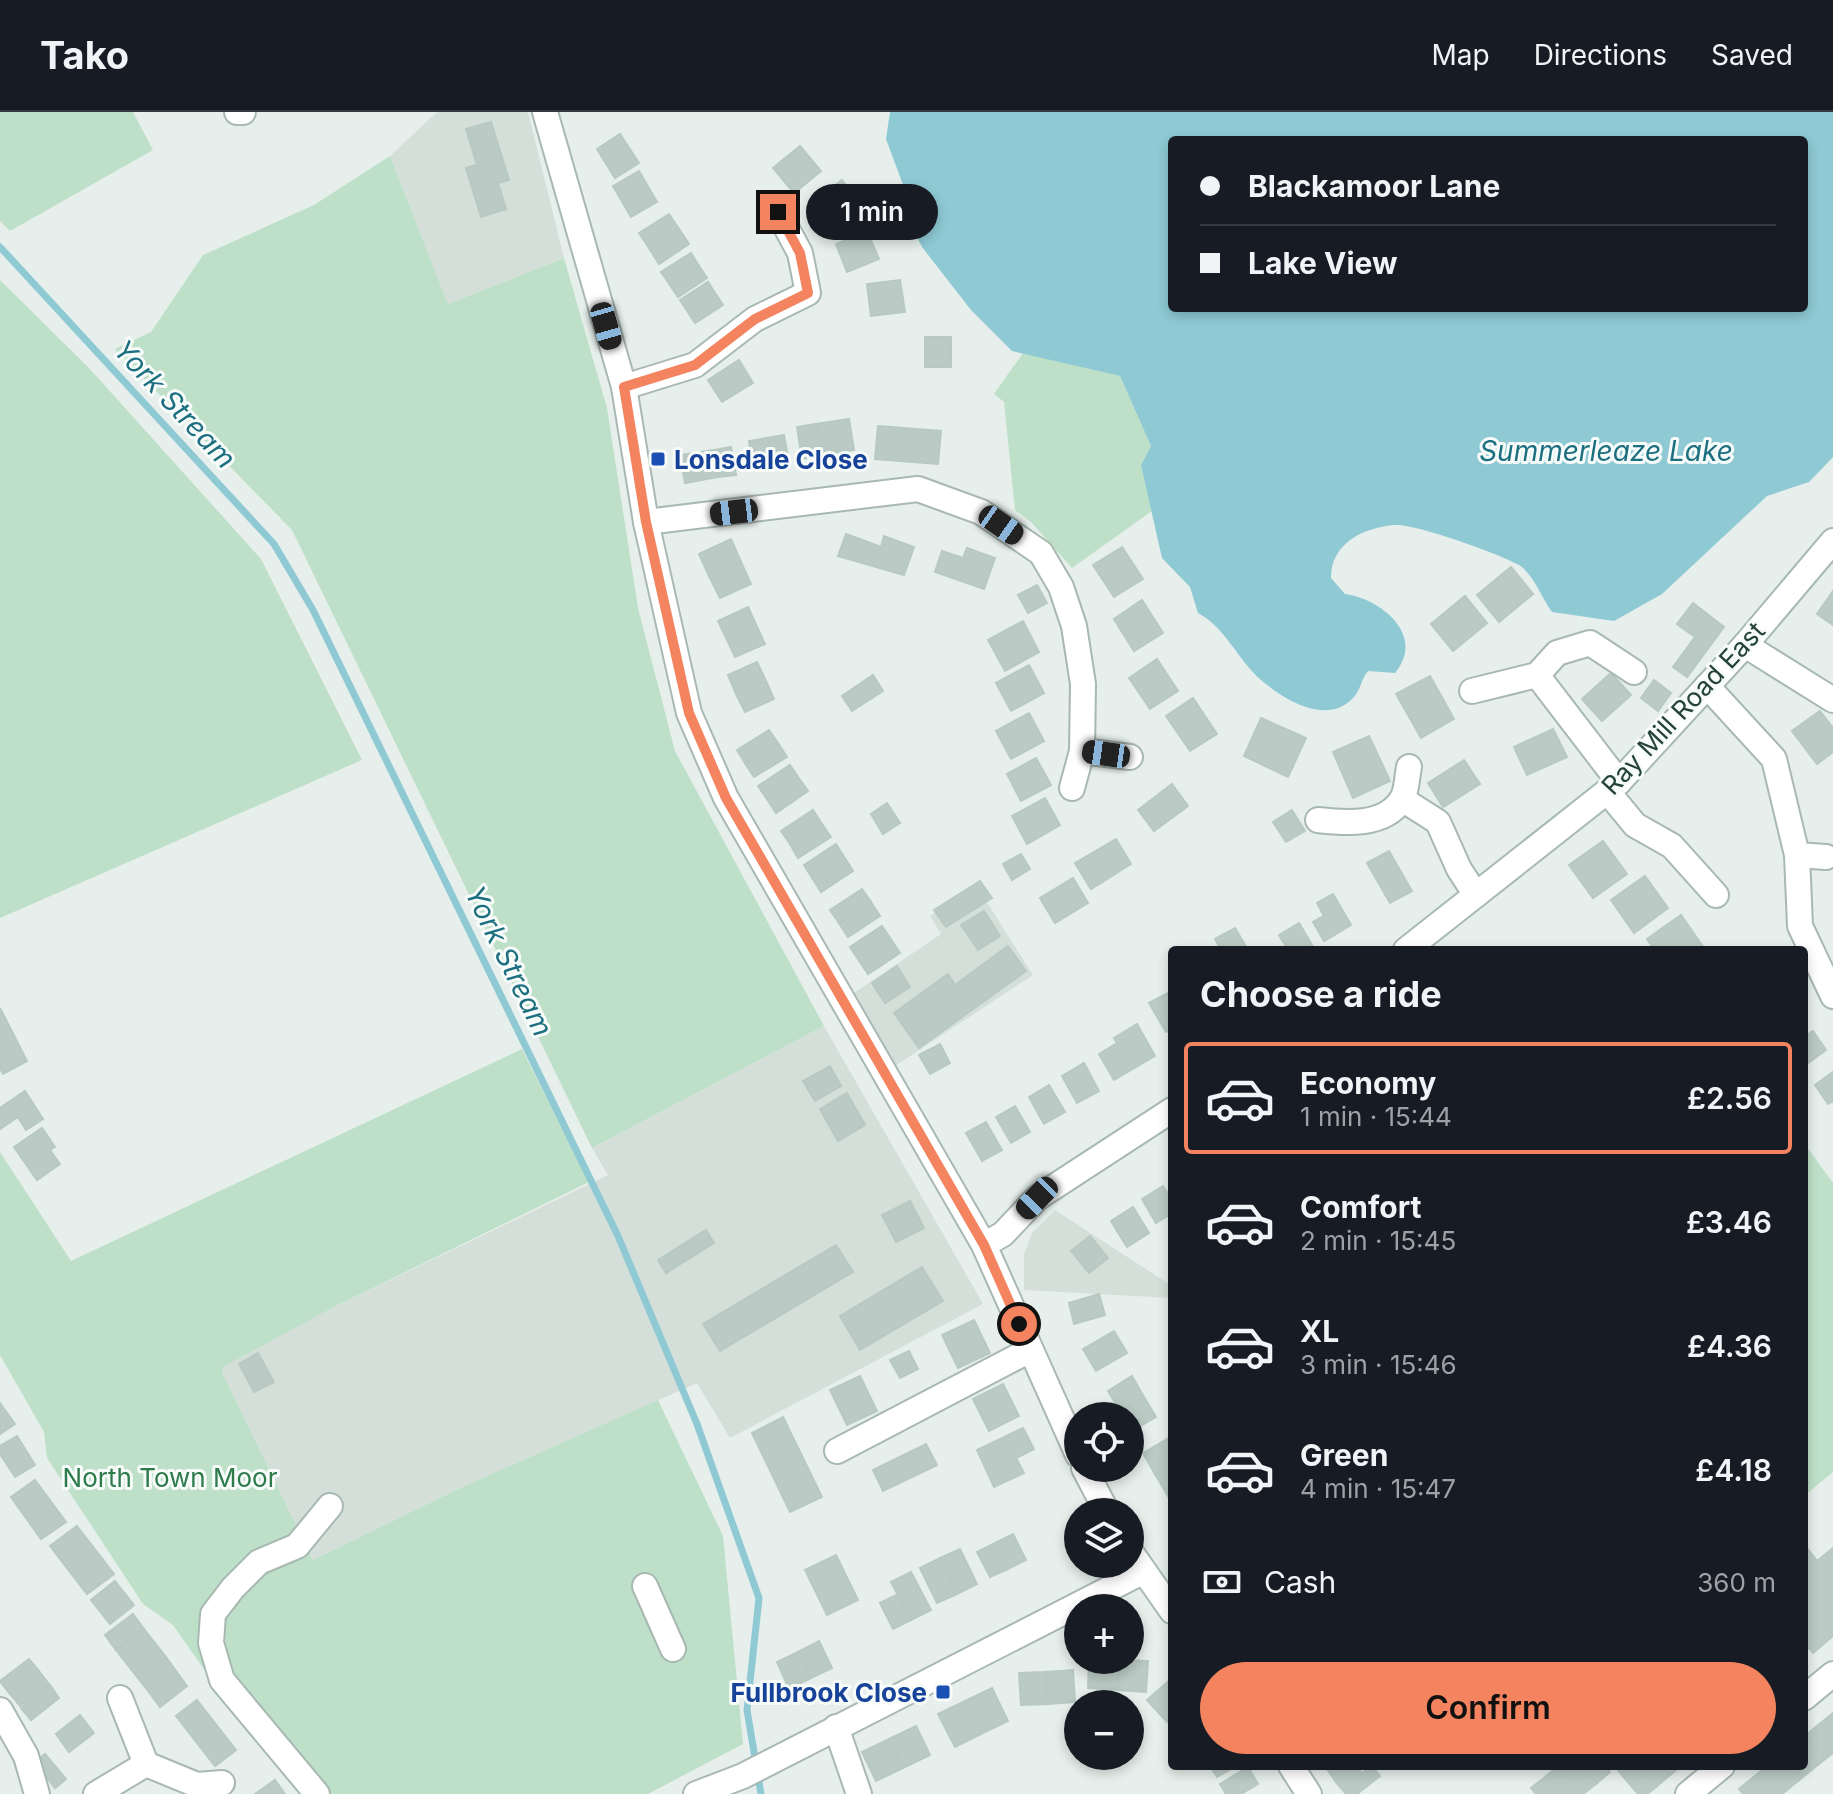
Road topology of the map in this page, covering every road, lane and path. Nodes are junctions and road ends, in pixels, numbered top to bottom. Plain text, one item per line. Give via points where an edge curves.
1 (237, 112) edge
2 (243, 112) edge
3 (545, 112) edge
4 (778, 212) dead end
5 (624, 387) junction
6 (646, 522) junction
7 (1833, 541) edge
8 (1745, 645) junction
9 (1634, 672) dead end
10 (1537, 675) junction
11 (1707, 686) junction
12 (1472, 691) dead end
13 (1833, 700) edge
14 (1082, 751) junction
15 (1130, 757) dead end
16 (1409, 767) dead end
17 (1613, 787) junction
18 (1072, 788) dead end
19 (1402, 799) junction
20 (1318, 820) dead end
21 (1797, 855) junction
22 (1826, 857) dead end
23 (1476, 895) junction
24 (1716, 895) dead end
25 (1411, 946) edge
26 (1833, 996) edge
27 (1168, 1113) edge
28 (984, 1245) junction
29 (1030, 1350) junction
30 (1064, 1424) edge
31 (837, 1451) dead end
32 (330, 1506) dead end
33 (1144, 1573) edge
34 (1107, 1578) edge
35 (645, 1586) dead end
36 (1168, 1606) edge
37 (673, 1649) dead end
38 (1833, 1674) edge
39 (1808, 1693) edge
40 (120, 1698) dead end
41 (0, 1710) edge
42 (836, 1727) junction
43 (146, 1764) junction
44 (1294, 1770) edge
45 (1717, 1770) edge
46 (222, 1783) dead end
47 (37, 1794) edge
48 (96, 1794) edge
49 (317, 1794) edge
50 (696, 1794) edge
51 (859, 1794) edge
52 (1309, 1794) edge
53 (1688, 1794) edge

1 - 2 street
3 - 5 street
4 - 5 street via 800,253 808,293 755,319 695,365
5 - 6 street
6 - 14 street via 918,489 981,512 1041,553 1061,587 1074,626 1083,684
6 - 28 street via 689,713 726,798
7 - 8 street, Ray Mill Road East
8 - 11 street, Ray Mill Road East
8 - 13 street
9 - 10 street via 1590,643 1557,653
10 - 12 street
10 - 17 street
11 - 17 street, Ray Mill Road East
11 - 21 street via 1774,759
14 - 15 street
14 - 18 street
16 - 19 street
17 - 23 street, Ray Mill Road East
17 - 24 street via 1635,825 1672,846
19 - 20 street via 1359,824
19 - 23 street via 1438,822
21 - 22 street
21 - 26 street via 1800,926
23 - 25 street, Ray Mill Road East
27 - 28 street via 1037,1198 1003,1234
28 - 29 street
29 - 30 street
29 - 31 street
32 - 49 street via 297,1546 259,1562 233,1588 213,1614 211,1643 222,1680
33 - 36 street
34 - 42 street
35 - 37 street
38 - 39 street
40 - 43 street
41 - 47 street via 26,1756
42 - 50 street via 743,1776
42 - 51 street
43 - 46 street via 197,1785
43 - 48 street
44 - 52 street
45 - 53 street

